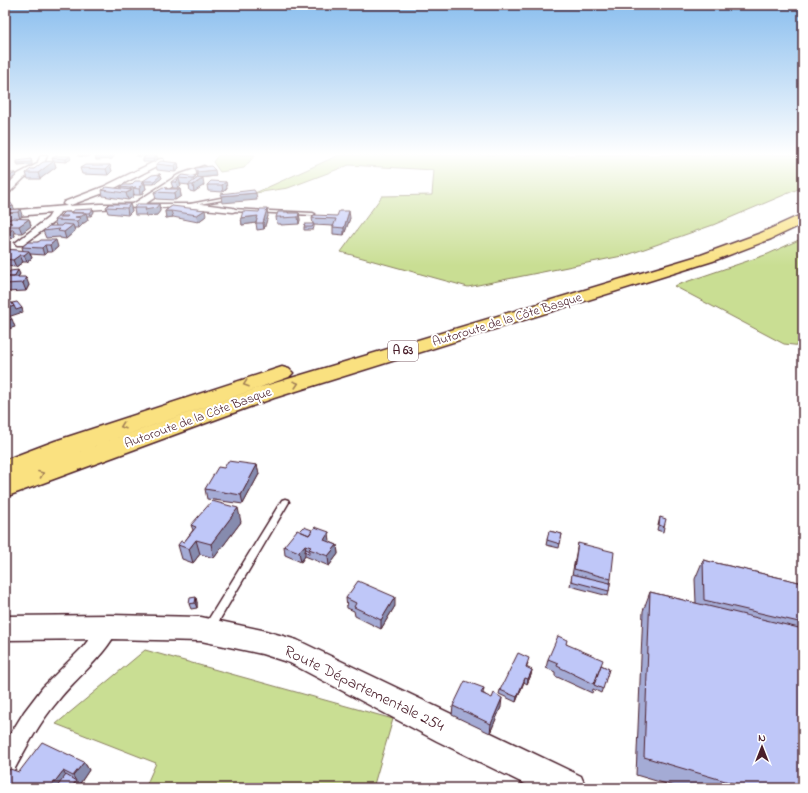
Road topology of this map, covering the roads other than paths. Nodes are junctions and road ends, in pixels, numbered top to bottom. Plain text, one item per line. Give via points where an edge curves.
1 (98, 192) edge
2 (157, 192) edge
3 (226, 198) edge
4 (135, 206) junction
5 (182, 206) junction
6 (803, 208) edge
7 (57, 209) junction
8 (48, 210) junction
9 (233, 210) joint
10 (5, 214) edge
11 (313, 214) edge
12 (803, 218) edge
13 (20, 243) dead end
14 (5, 469) edge
15 (5, 488) edge
16 (285, 502) dead end
17 (110, 627) junction
18 (5, 628) edge
19 (207, 630) junction
20 (5, 764) edge
21 (569, 788) edge

1 - 8 street
2 - 4 street
3 - 5 lane
4 - 5 street
4 - 7 street
5 - 9 street
6 -> 14 highway, Autoroute de la Côte Basque / A 63 via 694,254 252,381
7 - 8 street
7 - 13 street via 51,220
8 - 10 street
9 - 11 lane
15 -> 12 highway, Autoroute de la Côte Basque / A 63 via 266,393 707,258 766,236
16 - 19 lane
17 - 18 street, Route Départementale 254
17 - 19 street, Route Départementale 254
17 - 20 street via 102,640 50,694 24,730
19 - 21 street, Route Départementale 254 via 262,642 297,654

